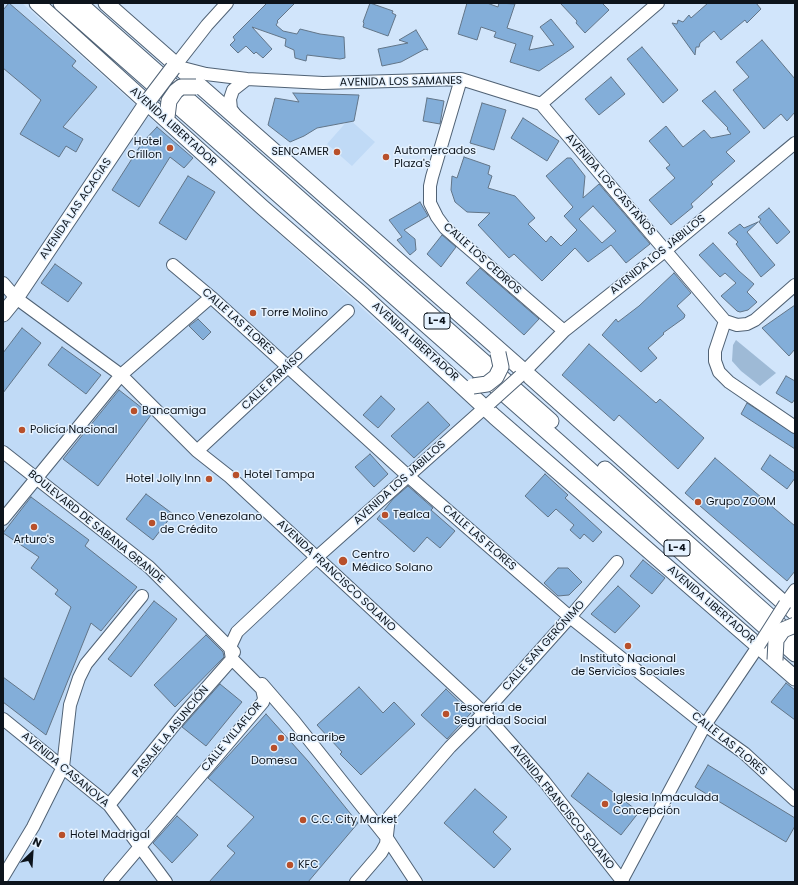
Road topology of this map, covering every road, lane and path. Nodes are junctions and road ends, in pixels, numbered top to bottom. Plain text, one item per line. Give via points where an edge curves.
1 (37, 3) edge
2 (61, 3) edge
3 (79, 3) edge
4 (106, 3) edge
5 (227, 3) edge
6 (658, 3) edge
7 (174, 67) junction
8 (247, 79) junction
9 (461, 79) junction
10 (199, 87) junction
11 (147, 102) junction
12 (541, 104) junction
13 (167, 120) junction
14 (240, 123) junction
15 (795, 143) edge
16 (666, 250) junction
17 (173, 265) dead end
18 (3, 283) edge
19 (795, 285) edge
20 (211, 296) junction
21 (16, 298) junction
22 (348, 311) dead end
23 (3, 314) edge
24 (726, 321) junction
25 (564, 331) junction
26 (495, 348) junction
27 (288, 367) junction
28 (522, 374) junction
29 (121, 375) junction
30 (467, 384) junction
31 (488, 405) junction
32 (795, 427) edge
33 (197, 451) junction
34 (3, 452) edge
35 (408, 476) junction
36 (36, 477) junction
37 (3, 519) edge
38 (316, 558) junction
39 (617, 562) dead end
40 (795, 590) edge
41 (142, 596) dead end
42 (790, 608) edge
43 (570, 617) junction
44 (795, 625) edge
45 (795, 639) edge
46 (758, 646) junction
47 (231, 653) junction
48 (795, 654) edge
49 (774, 660) junction
50 (795, 678) edge
51 (484, 712) junction
52 (3, 719) edge
53 (705, 725) junction
54 (63, 767) junction
55 (795, 800) edge
56 (109, 805) junction
57 (387, 838) junction
58 (141, 846) junction
59 (3, 877) edge
60 (110, 882) edge
61 (166, 882) edge
62 (356, 882) edge
63 (416, 882) edge
64 (622, 882) edge

1 - 11 main road, AVENIDA LIBERTADOR / L-4
2 - 48 main road, AVENIDA LIBERTADOR / L-4
3 - 45 main road, L-4
4 - 7 main road, L-4
5 - 7 street
6 - 12 street
7 - 8 street, AVENIDA LOS SAMANES
7 - 10 main road, L-4
7 - 11 main road, AVENIDA LAS ACACIAS, bridge
8 - 9 street, AVENIDA LOS SAMANES via 323,83
8 - 14 street via 233,90 230,99 231,109
9 - 12 street, AVENIDA LOS SAMANES
9 - 25 street, CALLE LOS CEDROS via 430,186 430,203 445,228
10 - 13 main road, bridge via 181,87 176,91 169,101
10 - 14 main road, L-4
11 - 13 main road, AVENIDA LIBERTADOR / L-4
11 - 21 main road, AVENIDA LAS ACACIAS
12 - 16 street, AVENIDA LOS CASTAÑOS
13 - 30 main road, AVENIDA LIBERTADOR / L-4
14 - 26 main road, L-4
15 - 16 street, AVENIDA LOS JABILLOS
16 - 24 street, AVENIDA LOS CASTAÑOS
16 - 25 street, AVENIDA LOS JABILLOS
17 - 20 street, CALLE LAS FLORES
18 - 21 street, AVENIDA FRANCISCO SOLANO
19 - 24 street via 748,324 737,325
20 - 27 street, CALLE LAS FLORES
20 - 29 street
21 - 23 main road, AVENIDA LAS ACACIAS
21 - 29 street, AVENIDA FRANCISCO SOLANO
22 - 27 street, CALLE PARAÍSO
24 - 32 street via 715,351 715,362 719,372 729,382
25 - 28 street, AVENIDA LOS JABILLOS
26 - 28 main road, L-4
26 - 30 main road, bridge via 501,367 496,377 486,384
27 - 33 street, CALLE PARAÍSO
27 - 35 street, CALLE LAS FLORES
28 - 31 street, AVENIDA LOS JABILLOS, bridge
28 - 42 main road, L-4
29 - 33 street, AVENIDA FRANCISCO SOLANO
29 - 36 street
30 - 31 main road, AVENIDA LIBERTADOR / L-4
31 - 35 street, AVENIDA LOS JABILLOS
31 - 46 main road, AVENIDA LIBERTADOR / L-4
33 - 38 street, AVENIDA FRANCISCO SOLANO via 230,477
34 - 36 street, BOULEVARD DE SABANA GRANDE
35 - 38 street, AVENIDA LOS JABILLOS
35 - 43 street, CALLE LAS FLORES
36 - 37 street
36 - 47 street, BOULEVARD DE SABANA GRANDE via 149,567
38 - 47 street via 237,632
38 - 51 street, AVENIDA FRANCISCO SOLANO
39 - 43 street, CALLE SAN GERÓNIMO
40 - 42 street
41 - 54 street via 86,664 79,678 70,705
42 - 46 street, bridge
43 - 51 street, CALLE SAN GERÓNIMO
43 - 53 street, CALLE LAS FLORES
44 - 49 main road, bridge via 783,630 776,640
46 - 49 main road, AVENIDA LIBERTADOR / L-4
46 - 53 street
47 - 56 street, PASAJE LA ASUNCIÓN
47 - 57 street, BOULEVARD DE SABANA GRANDE via 294,721
47 - 58 street, CALLE VILLAFLOR via 262,689 263,702
49 - 50 main road, AVENIDA LIBERTADOR / L-4
51 - 57 street, CALLE SAN GERÓNIMO via 389,817
51 - 64 street, AVENIDA FRANCISCO SOLANO via 544,781
52 - 54 street, AVENIDA CASANOVA
53 - 55 street, CALLE LAS FLORES via 744,753
53 - 64 street
54 - 56 street, AVENIDA CASANOVA
54 - 59 street via 33,827
56 - 58 street, AVENIDA CASANOVA
57 - 62 street via 381,853
57 - 63 street, BOULEVARD DE SABANA GRANDE
58 - 60 street, CALLE VILLAFLOR
58 - 61 street, AVENIDA CASANOVA

